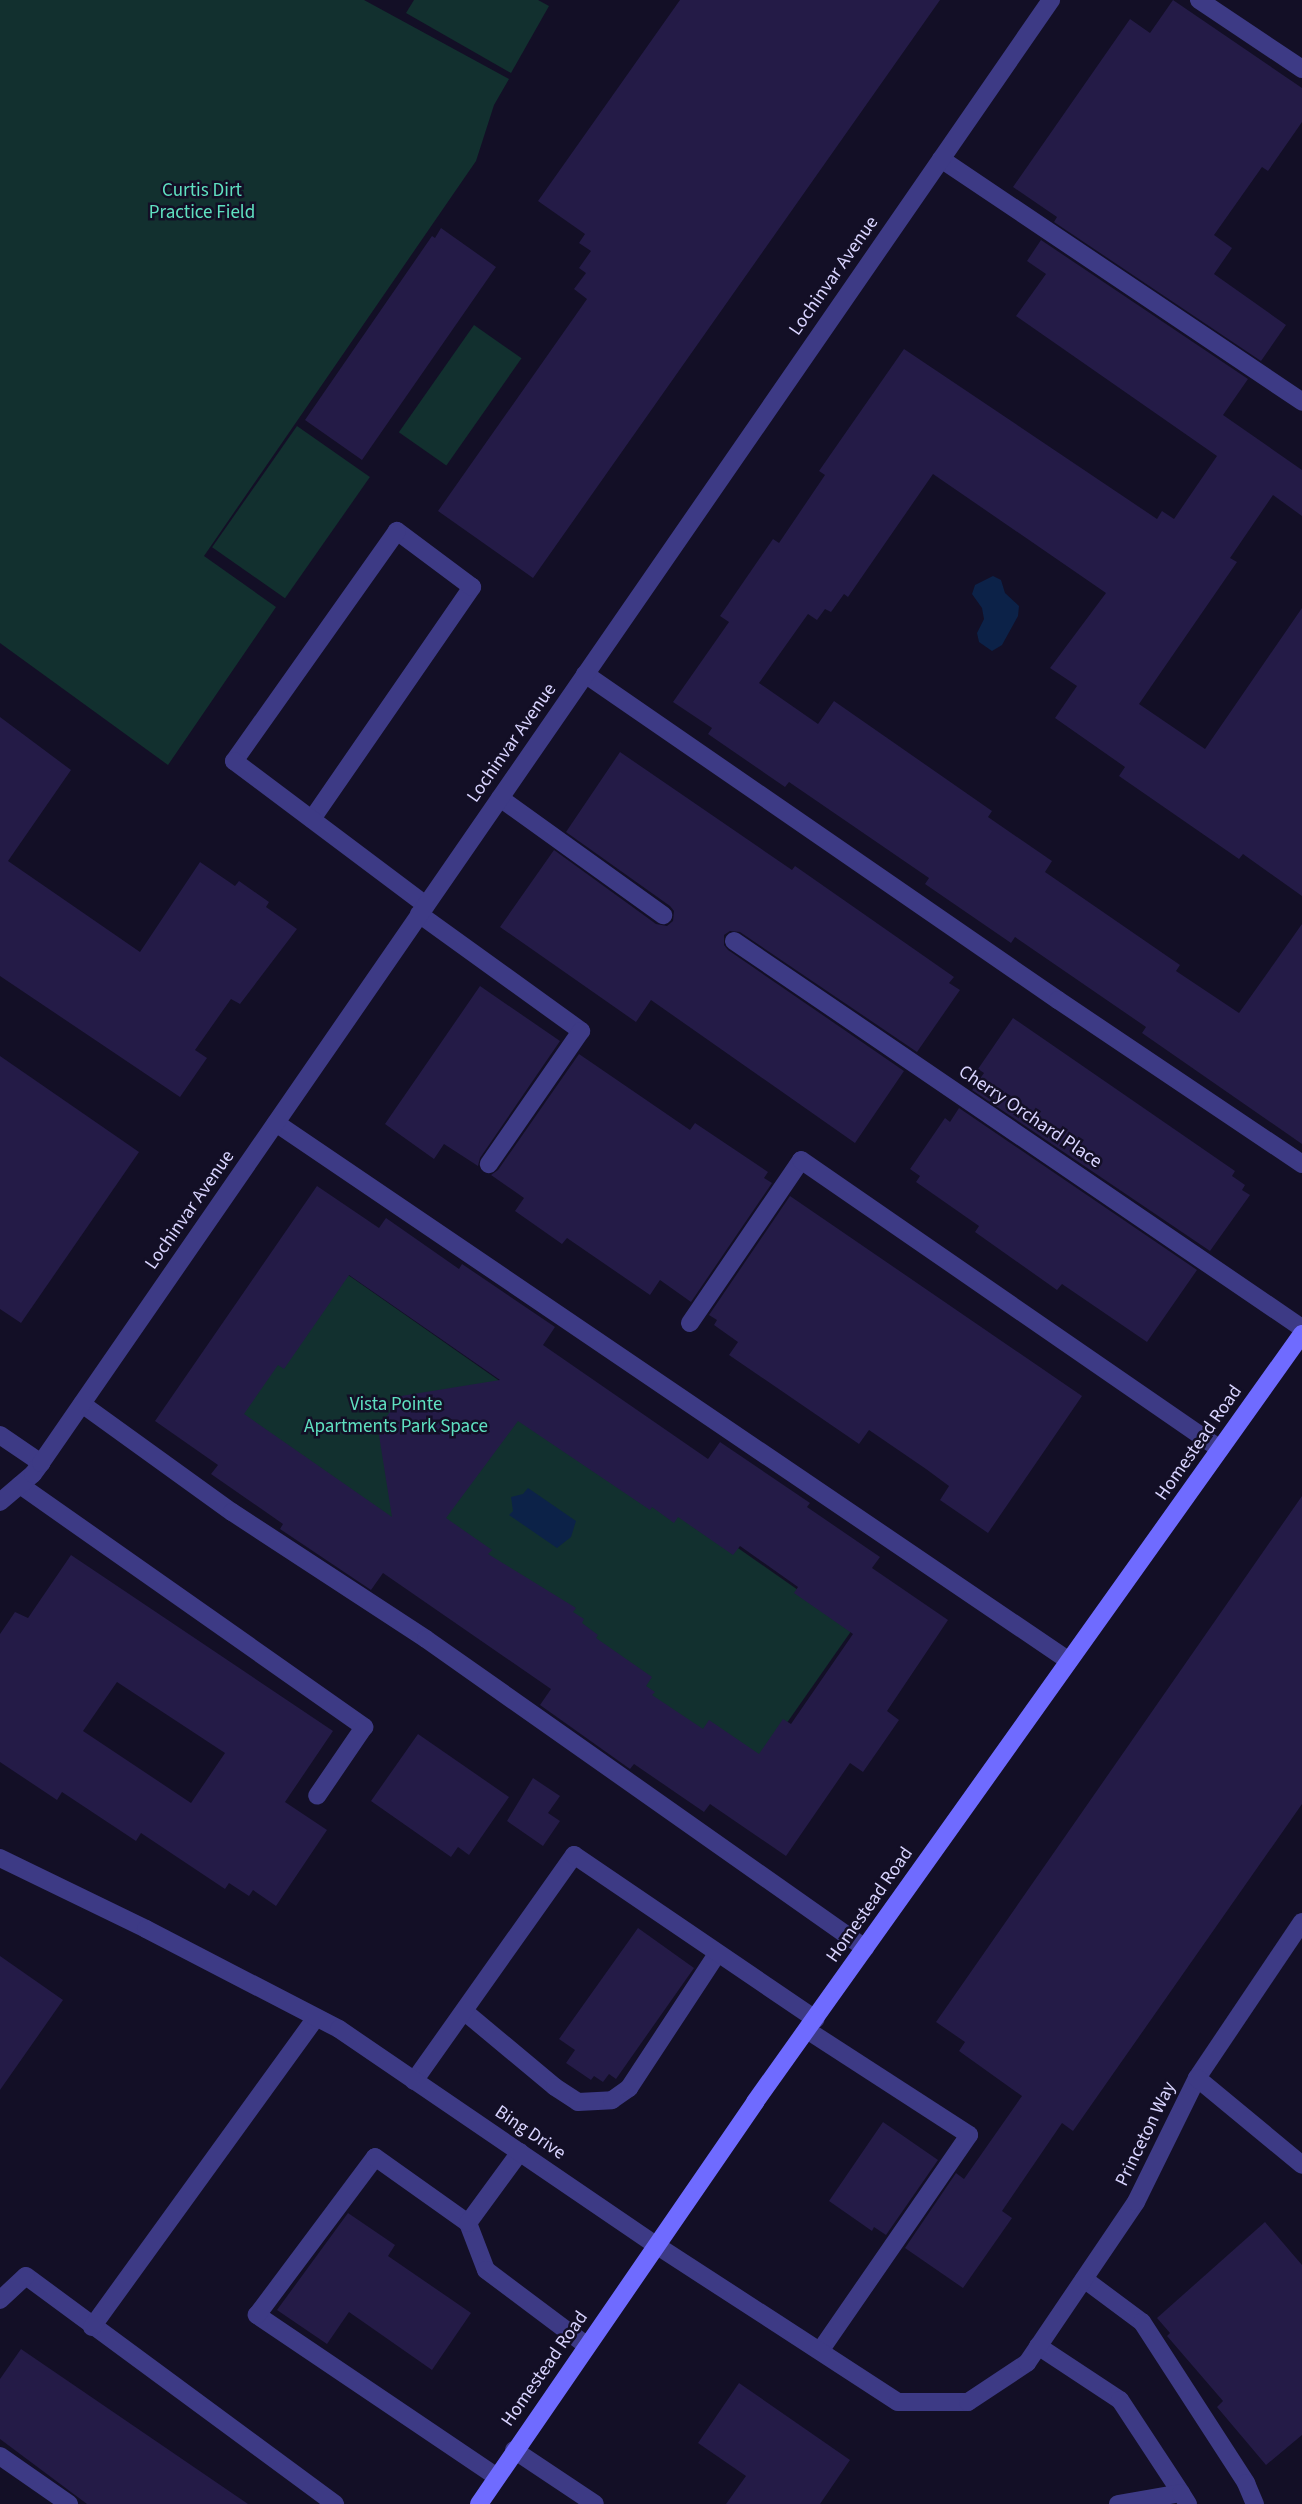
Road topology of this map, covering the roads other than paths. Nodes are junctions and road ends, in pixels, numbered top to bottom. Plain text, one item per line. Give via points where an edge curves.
1 (1051, 0) edge
2 (1199, 0) edge
3 (1302, 69) edge
4 (941, 159) junction
5 (1302, 402) edge
6 (585, 674) junction
7 (500, 798) junction
8 (312, 819) junction
9 (423, 909) junction
10 (663, 915) dead end
11 (734, 941) dead end
12 (276, 1123) junction
13 (489, 1164) dead end
14 (1302, 1164) edge
15 (690, 1323) dead end
16 (1302, 1328) edge
17 (1302, 1334) edge
18 (82, 1404) junction
19 (0, 1435) edge
20 (1220, 1449) junction
21 (41, 1463) junction
22 (20, 1485) junction
23 (0, 1502) edge
24 (1069, 1661) junction
25 (317, 1796) dead end
26 (0, 1858) edge
27 (1302, 1922) edge
28 (865, 1948) junction
29 (718, 1954) junction
30 (465, 2012) junction
31 (316, 2017) junction
32 (811, 2024) junction
33 (1196, 2078) junction
34 (414, 2081) junction
35 (520, 2152) junction
36 (1302, 2165) edge
37 (468, 2223) junction
38 (656, 2245) junction
39 (26, 2276) junction
40 (1084, 2279) junction
41 (0, 2284) edge
42 (0, 2300) edge
43 (92, 2327) junction
44 (586, 2345) junction
45 (1038, 2346) junction
46 (820, 2351) junction
47 (1027, 2363) joint
48 (514, 2450) junction
49 (0, 2456) edge
50 (497, 2477) junction
51 (1184, 2499) edge
52 (69, 2504) edge
53 (335, 2504) edge
54 (479, 2504) edge
55 (595, 2504) edge
56 (1118, 2504) edge
57 (1255, 2504) edge

1 - 4 street, Lochinvar Avenue
2 - 3 street
4 - 5 street
4 - 6 street, Lochinvar Avenue
6 - 7 street, Lochinvar Avenue
6 - 14 street
7 - 9 street, Lochinvar Avenue
7 - 10 street
8 - 8 street via 472,587 397,531 234,761
8 - 9 street
9 - 12 street, Lochinvar Avenue
9 - 13 street via 581,1031
11 - 16 street, Cherry Orchard Place
12 - 18 street, Lochinvar Avenue
12 - 24 street
15 - 20 street via 801,1160
17 - 20 main road, Homestead Road
18 - 21 street, Lochinvar Avenue
18 - 28 street
19 - 21 street
20 - 24 main road, Homestead Road
21 - 22 street, Lochinvar Avenue
22 - 23 street, Lochinvar Avenue
22 - 25 street via 364,1727
24 - 28 main road, Homestead Road
26 - 31 street, Bing Drive
27 - 33 street, Princeton Way
28 - 32 main road, Homestead Road
29 - 30 street via 629,2088 612,2099 578,2102
29 - 30 street via 574,1855
29 - 32 street
30 - 34 street
31 - 34 street, Bing Drive
31 - 43 street
32 - 38 main road, Homestead Road
32 - 46 street via 969,2135
33 - 36 street
33 - 40 street, Princeton Way via 1136,2202
34 - 35 street, Bing Drive
35 - 37 street
35 - 38 street, Bing Drive
37 - 44 street via 486,2270
37 - 50 street via 374,2157 257,2315
38 - 44 main road, Homestead Road
38 - 46 street, Bing Drive
39 - 41 street
39 - 42 street
39 - 43 street
40 - 45 street, Princeton Way
40 - 57 street via 1142,2322
43 - 53 street
44 - 48 main road, Homestead Road
45 - 47 street, Princeton Way
45 - 51 street via 1120,2400
46 - 47 street, Bing Drive via 898,2402 968,2402
48 - 50 main road, Homestead Road
48 - 55 street
49 - 52 street
50 - 54 main road, Homestead Road
51 - 56 street

